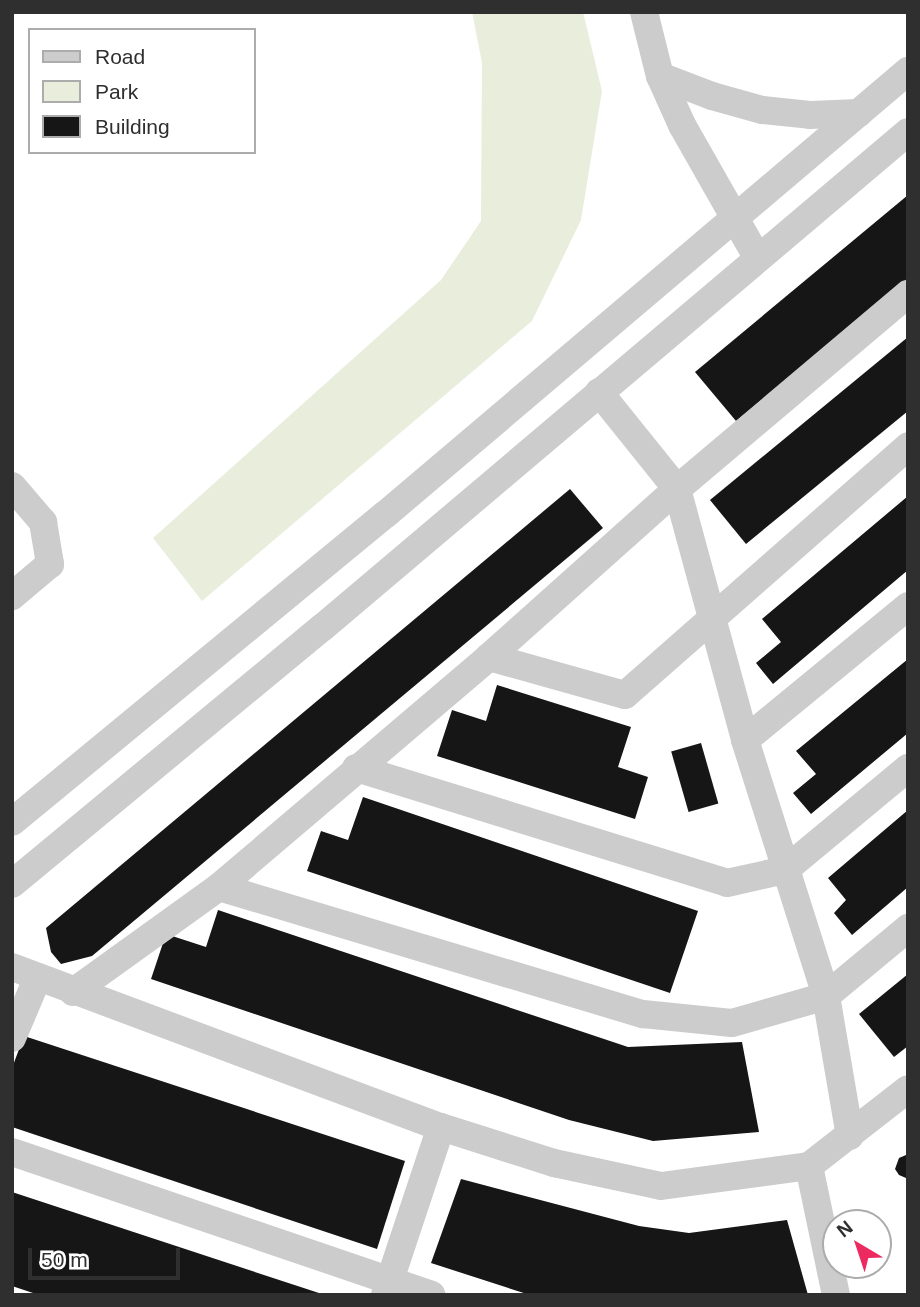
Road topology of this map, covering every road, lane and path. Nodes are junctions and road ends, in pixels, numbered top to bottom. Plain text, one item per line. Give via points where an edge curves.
1 (644, 12) edge
2 (908, 71) edge
3 (660, 76) junction
4 (859, 113) junction
5 (908, 132) edge
6 (734, 219) junction
7 (757, 257) junction
8 (908, 294) edge
9 (599, 392) junction
10 (908, 446) edge
11 (12, 486) edge
12 (677, 489) junction
13 (12, 596) edge
14 (908, 606) edge
15 (714, 618) junction
16 (489, 657) junction
17 (745, 740) junction
18 (356, 768) junction
19 (908, 768) edge
20 (12, 822) edge
21 (785, 870) junction
22 (12, 884) edge
23 (219, 887) junction
24 (908, 929) edge
25 (25, 973) edge
26 (73, 992) junction
27 (826, 996) junction
28 (12, 1038) edge
29 (908, 1090) edge
30 (441, 1128) junction
31 (850, 1136) junction
32 (12, 1152) edge
33 (809, 1166) junction
34 (387, 1289) edge
35 (430, 1295) edge
36 (836, 1295) edge

1 - 3 street
2 - 4 street
3 - 4 street via 762,110 810,115
3 - 6 street
4 - 6 street
5 - 7 street
6 - 7 street
6 - 20 street
7 - 9 street
8 - 12 street
9 - 12 street
9 - 22 street
10 - 15 street
11 - 13 street via 43,522 50,564
12 - 15 street
12 - 16 street
14 - 17 street
15 - 16 street via 625,695
15 - 17 street
16 - 18 street
17 - 21 street
18 - 21 street via 727,883
18 - 23 street
19 - 21 street
21 - 27 street
23 - 26 street
23 - 27 street via 643,1014 732,1023
24 - 27 street
25 - 26 street
25 - 28 street
26 - 30 street
27 - 31 street
29 - 31 street
30 - 33 street via 554,1163 661,1186
30 - 34 street
31 - 33 street
32 - 34 street
33 - 36 street
34 - 35 street

